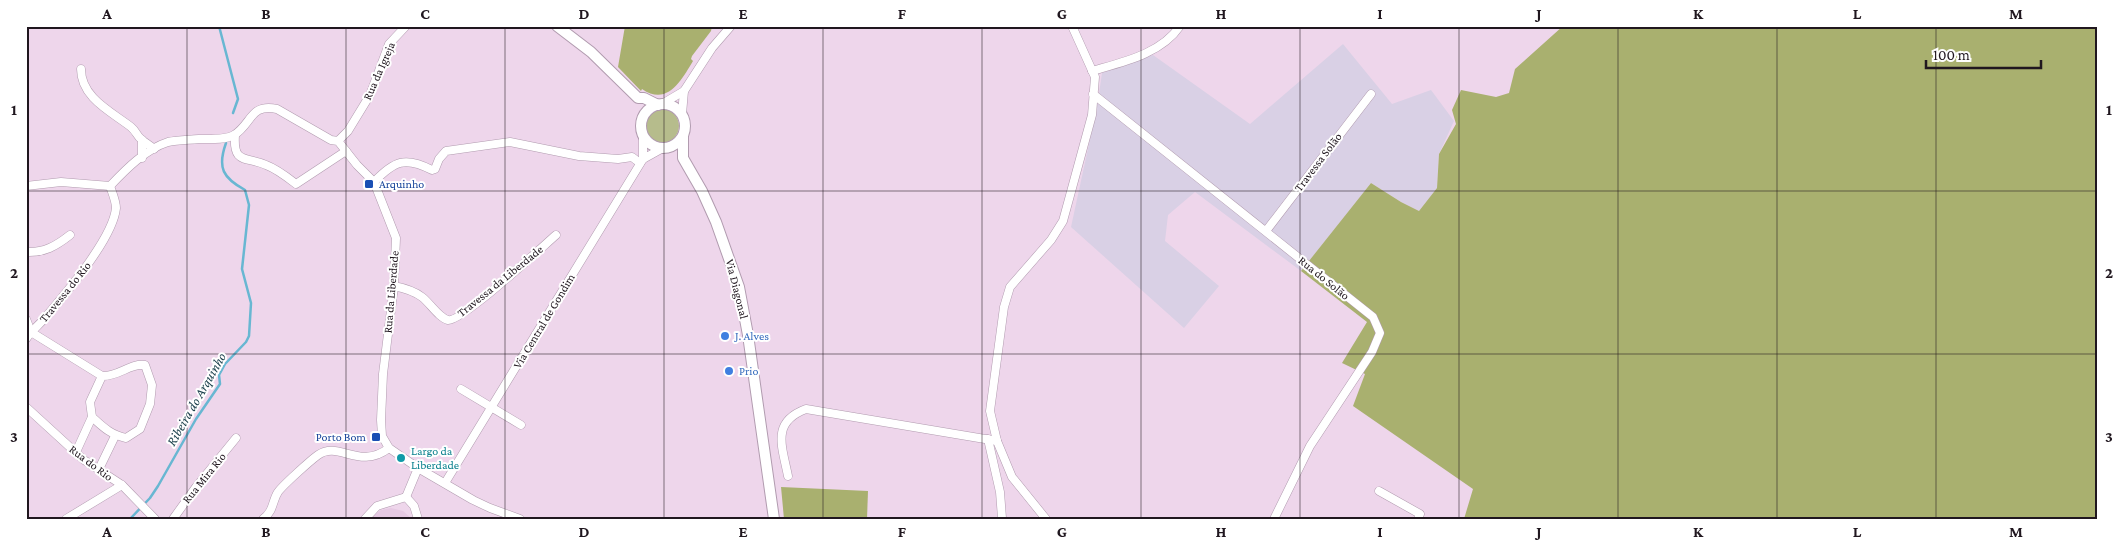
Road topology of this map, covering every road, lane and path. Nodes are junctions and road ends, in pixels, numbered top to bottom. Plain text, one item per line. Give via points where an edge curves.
1 (406, 26) edge
2 (557, 26) edge
3 (731, 26) edge
4 (1072, 26) edge
5 (1180, 26) edge
6 (81, 70) dead end
7 (1092, 72) junction
8 (684, 91) junction
9 (1093, 94) junction
10 (1371, 94) dead end
11 (638, 98) junction
12 (660, 104) junction
13 (682, 114) junction
14 (642, 118) junction
15 (235, 135) junction
16 (642, 136) junction
17 (683, 136) junction
18 (142, 140) junction
19 (338, 141) junction
20 (154, 149) junction
21 (663, 149) junction
22 (346, 151) junction
23 (142, 158) junction
24 (683, 158) junction
25 (641, 161) junction
26 (374, 182) junction
27 (26, 186) edge
28 (110, 186) junction
29 (1266, 231) junction
30 (556, 235) dead end
31 (70, 236) dead end
32 (26, 252) edge
33 (394, 286) junction
34 (26, 319) edge
35 (31, 332) junction
36 (26, 339) edge
37 (102, 376) junction
38 (461, 389) dead end
39 (26, 407) edge
40 (491, 407) junction
41 (92, 417) junction
42 (521, 425) dead end
43 (116, 436) junction
44 (236, 438) dead end
45 (988, 439) junction
46 (997, 441) junction
47 (388, 448) junction
48 (76, 452) junction
49 (418, 468) junction
50 (99, 469) junction
51 (788, 476) dead end
52 (445, 482) junction
53 (122, 485) junction
54 (1379, 491) dead end
55 (406, 497) junction
56 (267, 518) edge
57 (1002, 518) edge
58 (66, 519) edge
59 (155, 519) edge
60 (173, 519) edge
61 (365, 519) edge
62 (418, 519) edge
63 (520, 519) edge
64 (774, 519) edge
65 (1046, 519) edge
66 (1274, 519) edge
67 (1418, 519) edge

1 - 19 street, Rua da Igreja via 389,44 370,95 348,132
2 - 11 main road via 591,52
3 - 8 street via 712,48
4 - 7 street
5 - 7 street via 1158,46 1133,59
6 - 18 street via 81,78 95,100 129,125
7 - 9 street via 1095,77
8 - 12 street
8 - 13 street
9 - 29 street, Rua do Solão
9 - 46 street via 1092,115 1063,221 1051,240 1010,287 1004,307 990,411
10 - 29 street, Travessa Solão
11 - 12 main road
11 - 14 main road
12 - 13 main road via 670,105
12 - 14 main road via 648,109
13 - 17 main road, Via Diagonal
14 - 16 main road
15 - 19 street, Rua da Liberdade via 254,113 267,107 277,109
15 - 20 street via 171,142
15 - 22 street via 234,147 239,157 264,164 296,184
16 - 21 main road via 651,146
16 - 25 street
17 - 21 main road via 679,142
17 - 24 main road, Via Diagonal
18 - 20 street
18 - 23 street
19 - 22 street, Rua da Liberdade
20 - 23 street
21 - 24 main road
21 - 25 street
22 - 26 street, Rua da Liberdade
23 - 28 street
24 - 64 main road, Via Diagonal via 716,222 739,287
25 - 26 street via 632,157 579,156 510,142 446,151 436,169 432,170 407,160 397,163
25 - 40 street, Via Central de Gondim
26 - 33 street, Rua da Liberdade via 396,238
27 - 28 street via 61,182
28 - 35 street, Travessa do Rio via 116,207 92,260
29 - 66 street, Rua do Solão via 1373,317 1380,333 1372,352 1300,464
30 - 33 street, Travessa da Liberdade via 470,309 452,320 445,320 422,297
31 - 32 street via 43,251
33 - 47 street, Rua da Liberdade via 381,420 382,436
34 - 35 street
35 - 36 street, Travessa do Rio
35 - 37 street
37 - 41 street via 90,402
37 - 43 street via 146,365 152,385 150,404 140,429 126,438
38 - 40 street
39 - 48 street, Rua do Rio
40 - 42 street
40 - 52 street, Via Central de Gondim
41 - 43 street
41 - 48 street
43 - 50 street
44 - 60 street, Rua Mira Rio
45 - 46 street
45 - 51 street via 806,409 792,414 783,425 782,444
45 - 57 street via 999,484
46 - 65 street via 1012,477
47 - 49 street
47 - 56 street via 379,455 366,458 338,451 320,454 277,493
48 - 50 street, Rua do Rio
49 - 52 street
49 - 55 street
50 - 53 street, Rua do Rio
52 - 63 street via 490,508
53 - 58 street
53 - 59 street, Rua do Rio
54 - 67 street via 1420,514
55 - 61 street via 377,506
55 - 62 street via 414,506

